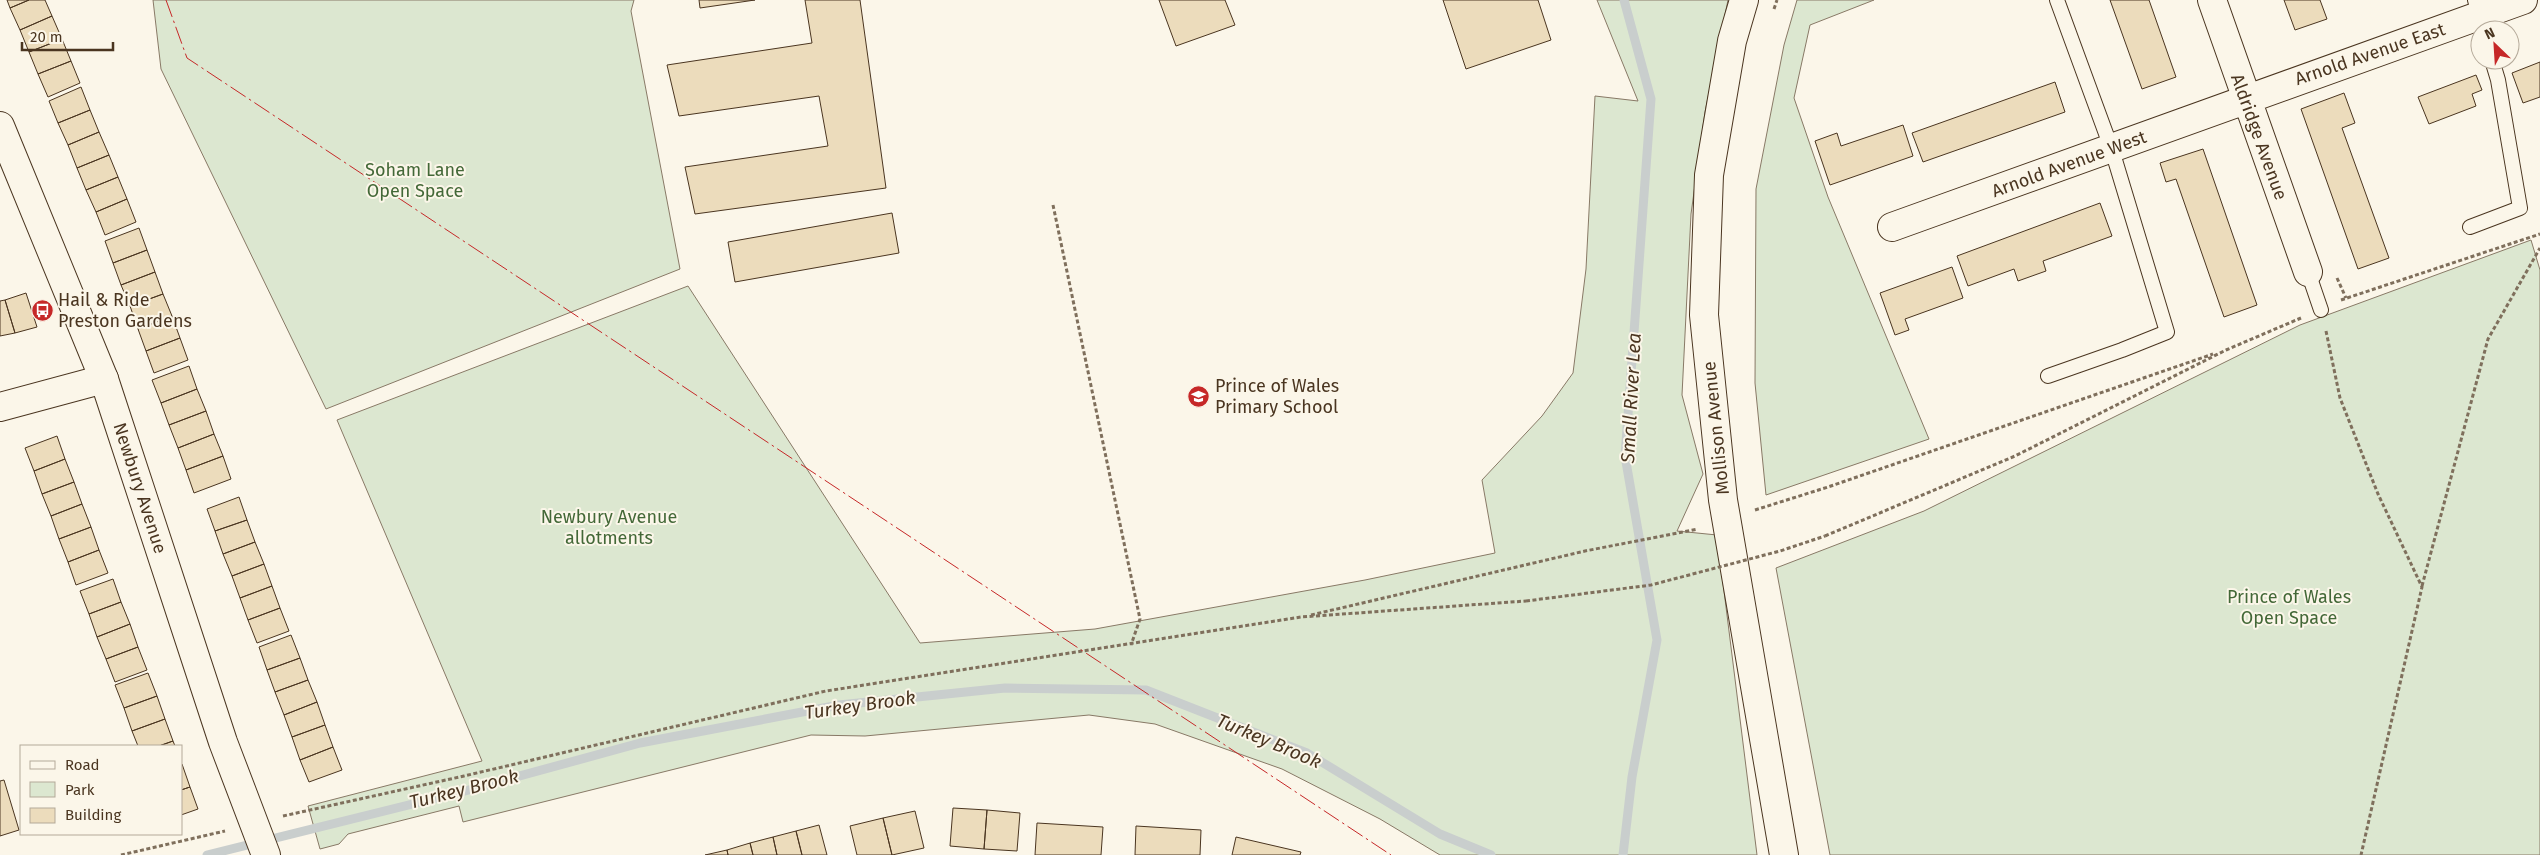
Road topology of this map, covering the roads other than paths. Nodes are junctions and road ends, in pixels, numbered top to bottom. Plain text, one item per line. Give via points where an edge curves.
1 (1744, 0) edge
2 (2057, 0) edge
3 (2212, 0) edge
4 (2523, 0) edge
5 (2479, 15) edge
6 (2495, 70) edge
7 (2245, 98) junction
8 (0, 126) edge
9 (2112, 150) junction
10 (1892, 227) dead end
11 (2470, 227) dead end
12 (2308, 272) joint
13 (2321, 310) road end
14 (2048, 376) dead end
15 (104, 379) junction
16 (0, 407) edge
17 (266, 855) edge
18 (1784, 855) edge

1 - 18 street, Mollison Avenue via 1732,41 1709,175 1704,314 1723,500
2 - 9 lane
3 - 7 street, Aldridge Avenue
4 - 5 street, Arnold Avenue East
5 - 7 street, Arnold Avenue East
6 - 11 lane via 2520,208
7 - 9 street, Arnold Avenue West
7 - 12 street, Aldridge Avenue
8 - 15 street, Newbury Avenue
9 - 10 street, Arnold Avenue West
9 - 14 lane via 2167,332
12 - 13 lane
15 - 16 street
15 - 17 street, Newbury Avenue via 223,742

